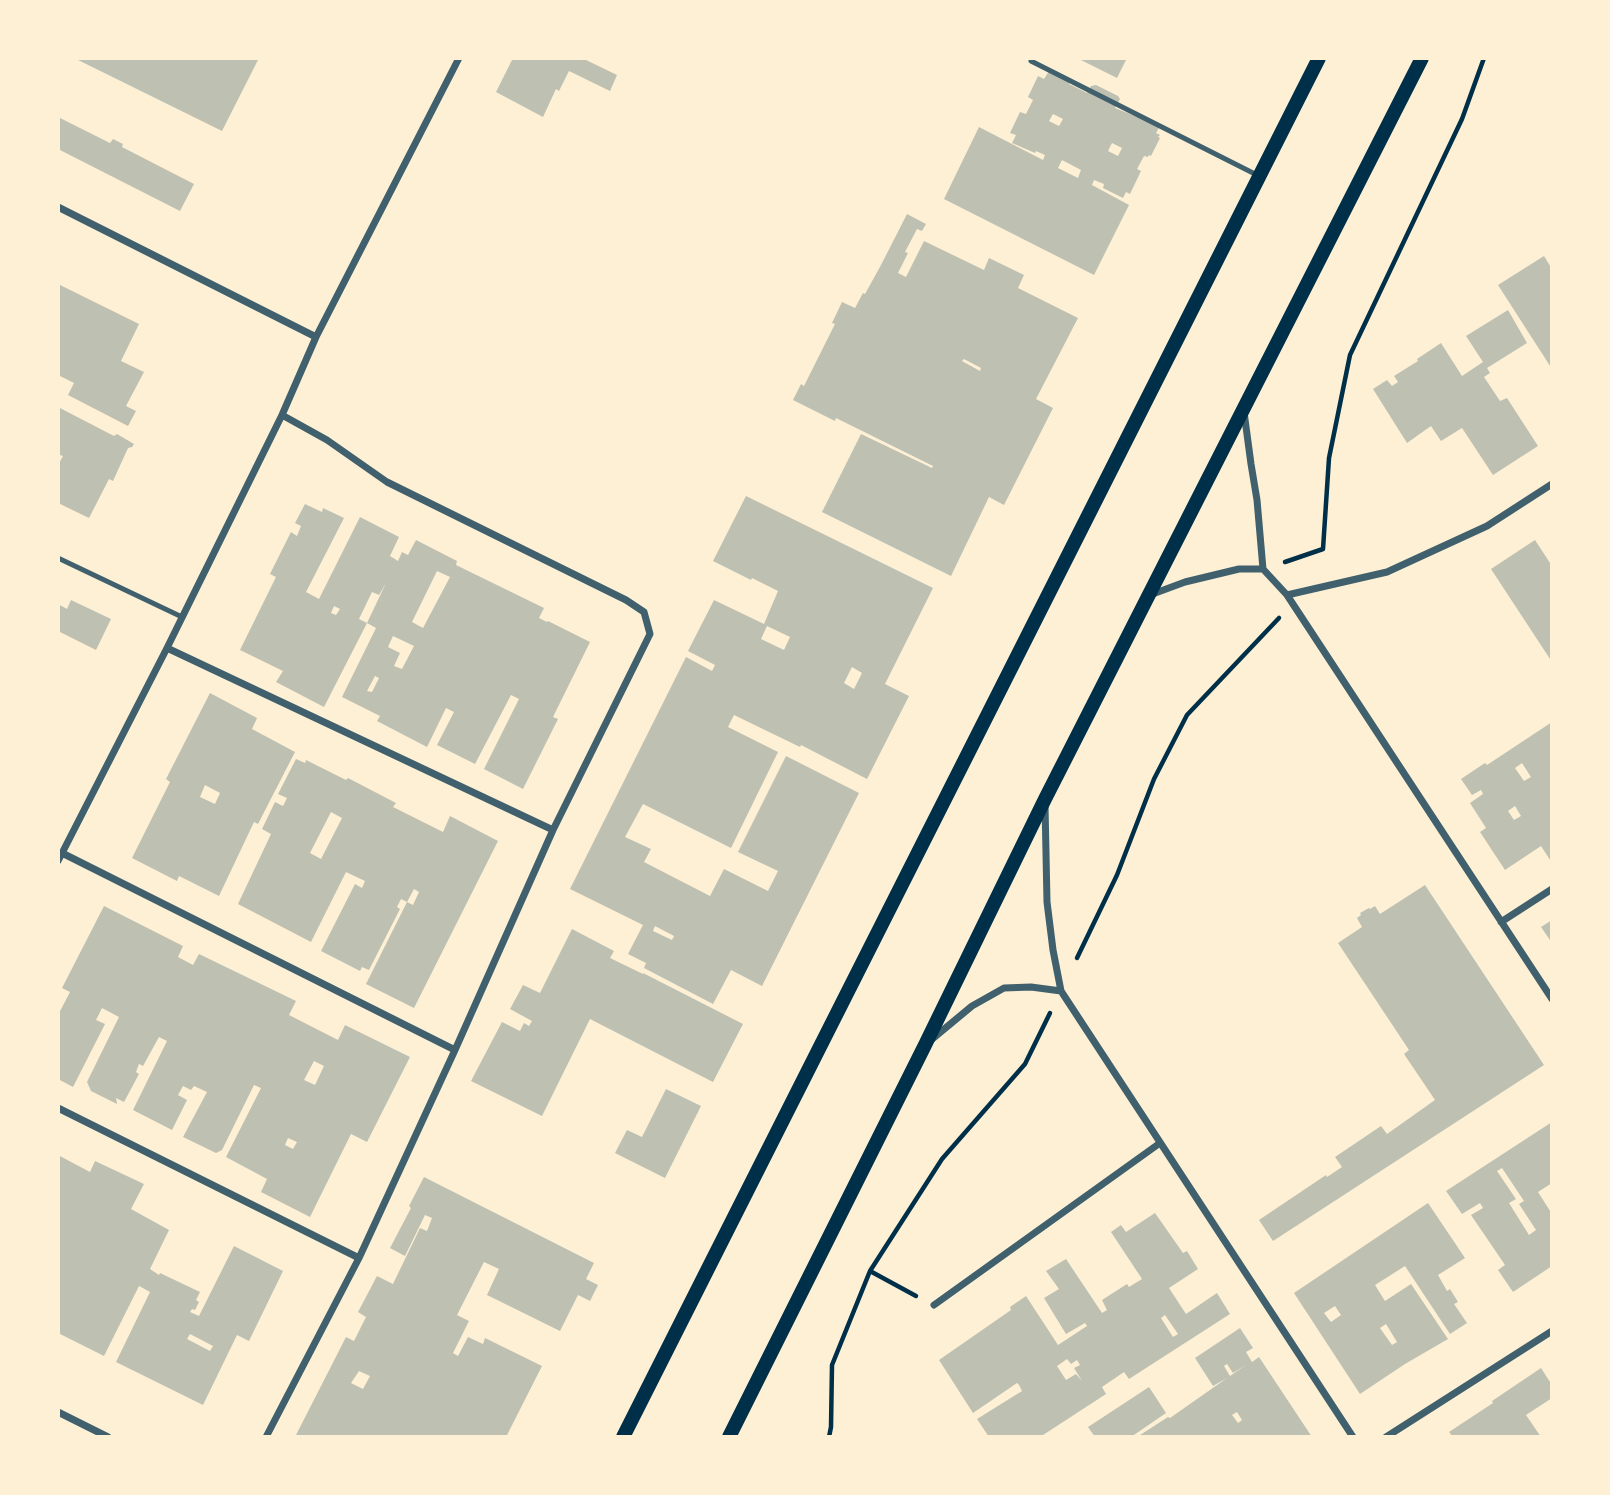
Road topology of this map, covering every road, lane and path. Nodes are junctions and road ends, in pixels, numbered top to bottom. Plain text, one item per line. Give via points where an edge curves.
1 (459, 58) edge
2 (1319, 58) edge
3 (1422, 58) edge
4 (1031, 61) dead end
5 (1259, 176) junction
6 (58, 207) edge
7 (316, 337) junction
8 (1244, 409) junction
9 (282, 415) junction
10 (1552, 484) edge
11 (58, 558) edge
12 (1263, 569) junction
13 (1287, 595) junction
14 (1150, 596) junction
15 (182, 617) junction
16 (167, 648) junction
17 (1045, 799) junction
18 (553, 830) junction
19 (62, 853) junction
20 (58, 861) edge
21 (1552, 889) edge
22 (1501, 922) junction
23 (1061, 991) junction
24 (1552, 999) edge
25 (925, 1045) junction
26 (455, 1050) junction
27 (58, 1108) edge
28 (1160, 1143) junction
29 (359, 1258) junction
30 (870, 1271) junction
31 (933, 1305) joint
32 (1552, 1331) edge
33 (58, 1412) edge
34 (108, 1437) edge
35 (266, 1437) edge
36 (623, 1437) edge
37 (729, 1437) edge
38 (829, 1437) edge
39 (1353, 1437) edge
40 (1385, 1437) edge

1 - 7 street
2 - 5 main road
3 - 8 main road
4 - 5 lane
5 - 36 main road
6 - 7 street
7 - 9 street
8 - 12 street
8 - 14 main road
9 - 15 street
9 - 18 street via 387,482 644,612 650,634
10 - 13 street via 1487,526 1387,572
11 - 15 lane
12 - 13 street
12 - 14 street via 1239,569
13 - 22 street
14 - 17 main road
15 - 16 street
16 - 18 street
16 - 19 street
17 - 23 street via 1047,902
17 - 25 main road
18 - 26 street
19 - 20 street
19 - 26 street
21 - 22 street
22 - 24 street
23 - 25 street via 1004,988 972,1006
23 - 28 street
23 - 30 path via 1025,1064 942,1159
25 - 37 main road
26 - 29 street
27 - 29 street
28 - 31 street
28 - 39 street
29 - 35 street
30 - 31 path
30 - 38 path via 832,1365
32 - 40 street
33 - 34 street

